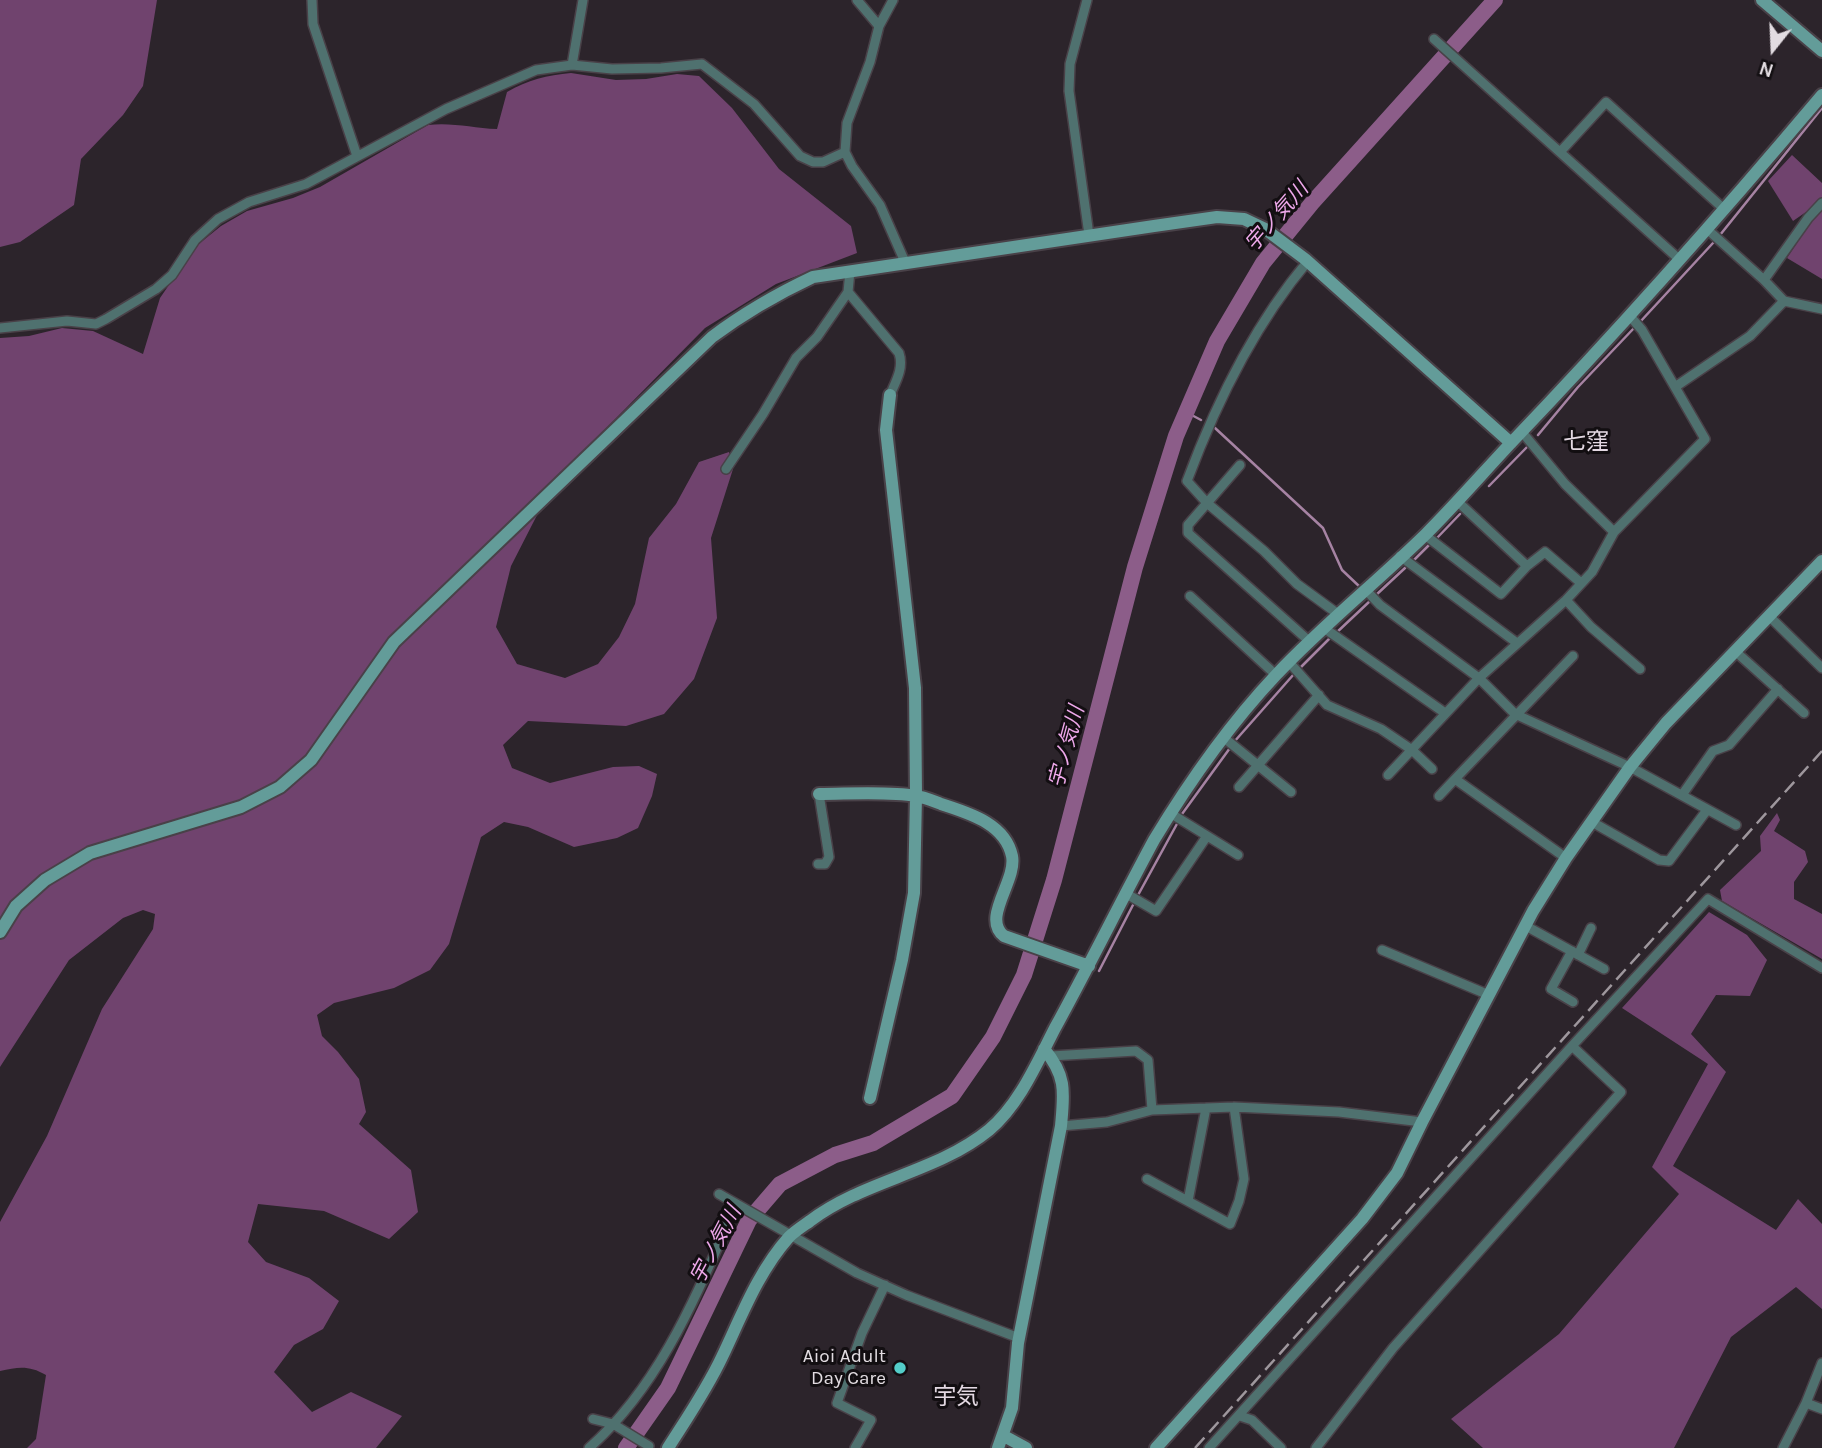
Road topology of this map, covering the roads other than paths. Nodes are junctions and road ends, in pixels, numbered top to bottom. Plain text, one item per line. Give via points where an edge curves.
1 (312, 0) edge
2 (583, 0) edge
3 (857, 0) edge
4 (893, 0) edge
5 (1087, 0) edge
6 (1762, 0) edge
7 (879, 26) junction
8 (1434, 39) dead end
9 (1822, 51) edge
10 (572, 65) junction
11 (1822, 95) edge
12 (1561, 151) junction
13 (845, 152) junction
14 (357, 156) junction
15 (1822, 203) edge
16 (1725, 210) junction
17 (1708, 230) junction
18 (1089, 235) junction
19 (1307, 260) junction
20 (1680, 260) junction
21 (905, 262) junction
22 (850, 271) junction
23 (1765, 280) junction
24 (848, 292) junction
25 (1784, 301) junction
26 (1822, 309) edge
27 (1629, 316) junction
28 (0, 328) edge
29 (1675, 387) junction
30 (890, 396) joint
31 (1522, 432) junction
32 (1511, 443) junction
33 (1240, 465) dead end
34 (726, 469) dead end
35 (1457, 501) junction
36 (1207, 503) junction
37 (1614, 532) junction
38 (1425, 535) junction
39 (1400, 556) junction
40 (1822, 561) edge
41 (1527, 566) junction
42 (1581, 583) junction
43 (1365, 589) junction
44 (1190, 596) dead end
45 (1566, 600) junction
46 (1338, 614) junction
47 (1769, 617) junction
48 (1324, 628) junction
49 (1309, 641) junction
50 (1517, 643) junction
51 (1735, 651) junction
52 (1573, 656) dead end
53 (1289, 662) junction
54 (1822, 668) edge
55 (1640, 670) dead end
56 (1276, 675) junction
57 (1479, 678) junction
58 (1778, 689) junction
59 (1319, 695) junction
60 (1445, 713) junction
61 (1804, 713) dead end
62 (1515, 714) junction
63 (1223, 737) junction
64 (1412, 750) junction
65 (1258, 765) junction
66 (1630, 767) junction
67 (1432, 769) dead end
68 (1388, 775) dead end
69 (1455, 779) junction
70 (1239, 787) dead end
71 (1291, 792) dead end
72 (818, 794) joint
73 (1682, 795) junction
74 (916, 796) junction
75 (1439, 796) dead end
76 (1707, 810) junction
77 (1170, 813) junction
78 (1592, 822) junction
79 (1736, 825) dead end
80 (1207, 836) junction
81 (1238, 855) dead end
82 (1566, 858) junction
83 (818, 864) dead end
84 (1125, 893) junction
85 (1526, 926) junction
86 (1591, 928) dead end
87 (0, 932) edge
88 (1382, 950) dead end
89 (1575, 953) junction
90 (1089, 966) junction
91 (1822, 968) edge
92 (1604, 969) dead end
93 (1489, 995) junction
94 (1573, 1002) dead end
95 (1572, 1046) junction
96 (1048, 1053) junction
97 (870, 1098) dead end
98 (1206, 1108) junction
99 (1234, 1108) junction
100 (1152, 1110) junction
101 (1422, 1122) junction
102 (1061, 1126) junction
103 (1147, 1179) dead end
104 (719, 1194) dead end
105 (1188, 1202) junction
106 (737, 1206) junction
107 (791, 1235) junction
108 (885, 1285) junction
109 (1019, 1338) junction
110 (1822, 1363) edge
111 (1806, 1403) junction
112 (1822, 1409) edge
113 (1240, 1416) junction
114 (593, 1419) dead end
115 (615, 1425) junction
116 (1001, 1442) edge
117 (649, 1446) dead end
118 (589, 1448) edge
119 (668, 1448) edge
120 (855, 1448) edge
121 (1026, 1448) edge
122 (1156, 1448) edge
123 (1209, 1448) edge
124 (1281, 1448) edge
125 (1316, 1448) edge
126 (1783, 1448) edge

1 - 14 street via 313,24
2 - 10 street
3 - 7 street
4 - 7 street
5 - 18 street via 1070,64 1069,91
6 - 9 street
7 - 13 street via 847,123
8 - 12 street
10 - 13 street via 612,69 702,64 754,104 800,156 823,162
10 - 14 street via 536,70 446,109
11 - 16 street
12 - 16 street via 1606,102
12 - 20 street
13 - 21 street via 880,205
14 - 28 street via 306,184 248,202 218,219 156,289 96,324 67,321
15 - 23 street
16 - 17 street
17 - 20 street
17 - 23 street
18 - 19 street via 1217,217 1244,219
18 - 21 street
19 - 32 street
19 - 36 street via 1264,321 1207,426 1187,481
20 - 27 street
21 - 22 street
22 - 24 street
22 - 87 street via 813,277 774,295 712,337 394,642 322,747 295,775 241,807 90,853 45,880 16,906
23 - 25 street
24 - 30 street via 899,353 901,370
24 - 34 street via 796,358
25 - 26 street
25 - 29 street via 1750,337
27 - 29 street
27 - 31 street
29 - 37 street via 1705,439
30 - 74 street via 886,430 915,688
31 - 32 street
31 - 37 street via 1565,484
32 - 35 street
33 - 36 street
35 - 38 street
35 - 41 street
36 - 46 street via 1297,584
36 - 49 street via 1188,525 1188,533
37 - 42 street
38 - 39 street
38 - 41 street via 1501,594
39 - 43 street
39 - 50 street
40 - 47 street
41 - 42 street via 1545,552
42 - 45 street
43 - 46 street
43 - 57 street
44 - 56 street
45 - 50 street
45 - 55 street
46 - 48 street
47 - 51 street
47 - 54 street
48 - 49 street
48 - 60 street
49 - 53 street
50 - 57 street
51 - 58 street
51 - 66 street
52 - 62 street
53 - 56 street
53 - 59 street
56 - 63 street
57 - 60 street
57 - 62 street
58 - 61 street
58 - 73 street via 1729,745 1713,751
59 - 64 street via 1327,705
59 - 65 street
60 - 64 street
62 - 66 street
62 - 69 street
63 - 65 street
63 - 77 street
64 - 67 street
64 - 68 street
65 - 70 street
65 - 71 street
66 - 73 street
66 - 78 street
69 - 75 street
69 - 82 street
72 - 74 street
72 - 83 street via 829,857 825,864
73 - 76 street
74 - 90 street via 981,819 1001,835 1012,867 995,922 999,932
74 - 97 street via 914,893
76 - 78 street via 1669,861 1659,860
76 - 79 street
77 - 80 street
77 - 84 street
78 - 82 street
80 - 81 street
80 - 84 street via 1156,911
82 - 85 street
84 - 90 street
85 - 89 street
85 - 93 street
86 - 89 street
88 - 93 street
89 - 92 street
89 - 94 street via 1551,989
90 - 96 street
91 - 95 street via 1708,899
93 - 101 street
95 - 113 street
95 - 125 street via 1621,1092 1393,1348
96 - 100 street via 1136,1051 1148,1060
96 - 102 street via 1062,1079
96 - 107 street via 989,1129 933,1162 836,1203
98 - 99 street
98 - 100 street
98 - 105 street
99 - 101 street via 1339,1112
99 - 105 street via 1244,1179 1230,1224
100 - 102 street via 1107,1122
101 - 122 street via 1397,1173 1363,1219
102 - 109 street
103 - 105 street
104 - 106 street
106 - 107 street
106 - 115 street via 662,1360
107 - 108 street
107 - 119 street via 757,1281 721,1359
108 - 109 street
108 - 120 street via 837,1403 871,1420
109 - 116 street via 1013,1408
110 - 111 street
111 - 112 street
111 - 126 street
113 - 123 street
113 - 124 street via 1252,1420
114 - 115 street
115 - 117 street
115 - 118 street
116 - 121 street

